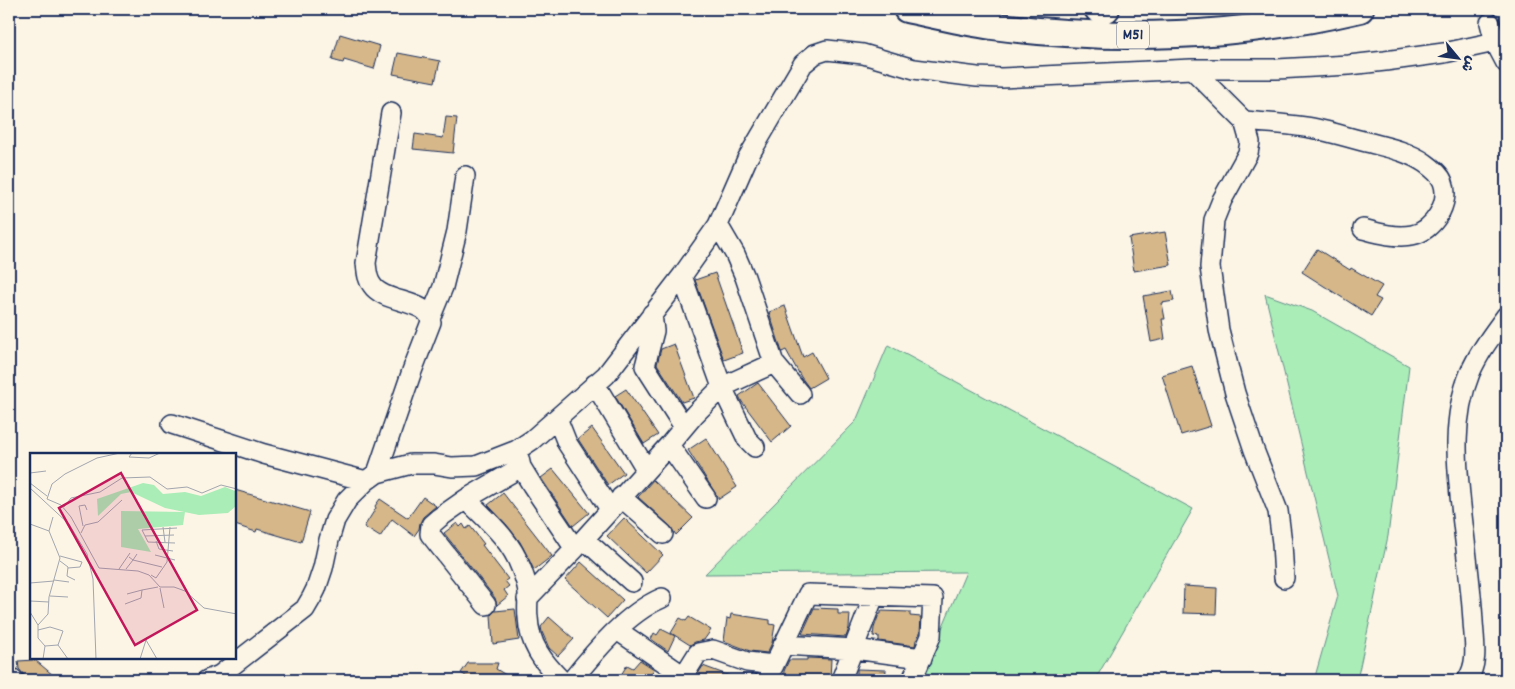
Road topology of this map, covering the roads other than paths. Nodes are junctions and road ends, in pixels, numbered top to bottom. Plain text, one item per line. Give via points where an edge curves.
1 (907, 9) edge
2 (1098, 9) edge
3 (1106, 9) edge
4 (1360, 9) edge
5 (1490, 23) tunnel mouth
6 (1501, 40) edge
7 (1506, 63) edge
8 (1192, 69) junction
9 (391, 113) dead end
10 (1244, 121) junction
11 (465, 176) dead end
12 (718, 225) junction
13 (1362, 230) dead end
14 (682, 276) junction
15 (652, 314) junction
16 (430, 316) junction
17 (1506, 316) edge
18 (774, 363) junction
19 (595, 384) junction
20 (722, 387) junction
21 (800, 394) dead end
22 (557, 418) junction
23 (172, 424) dead end
24 (684, 427) junction
25 (669, 445) junction
26 (755, 447) dead end
27 (519, 458) junction
28 (646, 469) junction
29 (372, 477) junction
30 (706, 498) dead end
31 (466, 499) junction
32 (616, 503) junction
33 (663, 534) dead end
34 (580, 544) junction
35 (1284, 578) dead end
36 (632, 582) dead end
37 (874, 596) junction
38 (662, 598) dead end
39 (527, 599) junction
40 (486, 605) dead end
41 (617, 630) junction
42 (783, 645) junction
43 (854, 649) junction
44 (922, 658) junction
45 (769, 673) edge
46 (9, 676) edge
47 (682, 678) edge
48 (14, 680) edge
49 (207, 680) edge
50 (561, 680) edge
51 (572, 680) edge
52 (840, 680) edge
53 (912, 680) edge
54 (1467, 680) edge

1 - 4 highway, M51 via 991,26 1142,35 1272,25
2 - 3 highway, M51
5 - 6 street
6 - 7 street
6 - 8 street via 1436,54 1349,65
8 - 10 street
8 - 12 street via 977,77 914,69 863,54 827,50 815,54 803,64 747,159
9 - 16 street via 366,263 367,274 376,291 426,311
10 - 13 street via 1318,130 1404,152 1426,164 1441,178 1444,191 1442,208 1421,233 1401,236
10 - 35 street via 1250,142 1248,153 1214,220 1210,267 1219,330 1235,393 1278,511
11 - 16 street via 457,231 443,286
12 - 14 street
12 - 18 street via 745,277
14 - 15 street
14 - 20 street
15 - 19 street via 606,375
15 - 24 street via 654,330 646,366
16 - 29 street via 430,328
17 - 54 street via 1484,346 1470,373 1457,426 1457,468 1475,647 1474,662
18 - 20 street
18 - 21 street
19 - 22 street
19 - 28 street
20 - 24 street
20 - 26 street via 746,439
22 - 27 street via 532,440
22 - 32 street via 567,443
23 - 29 street via 264,454
24 - 25 street
25 - 28 street
25 - 30 street
27 - 29 street via 476,466 411,464
27 - 31 street
27 - 34 street
28 - 32 street
29 - 49 street via 347,500 335,520 316,589 304,609 220,675
31 - 39 street via 513,551 526,583
31 - 40 street via 439,518 431,526 430,534
32 - 33 street
32 - 34 street
34 - 36 street
34 - 39 street
37 - 42 street via 808,594
37 - 43 street
37 - 44 street via 933,598 931,636
38 - 41 street via 650,602
39 - 50 street via 530,635 537,653
41 - 47 street
41 - 51 street
42 - 43 street
42 - 45 street
43 - 44 street
43 - 52 street
44 - 53 street
45 - 47 street via 713,650 698,653
46 - 48 street

